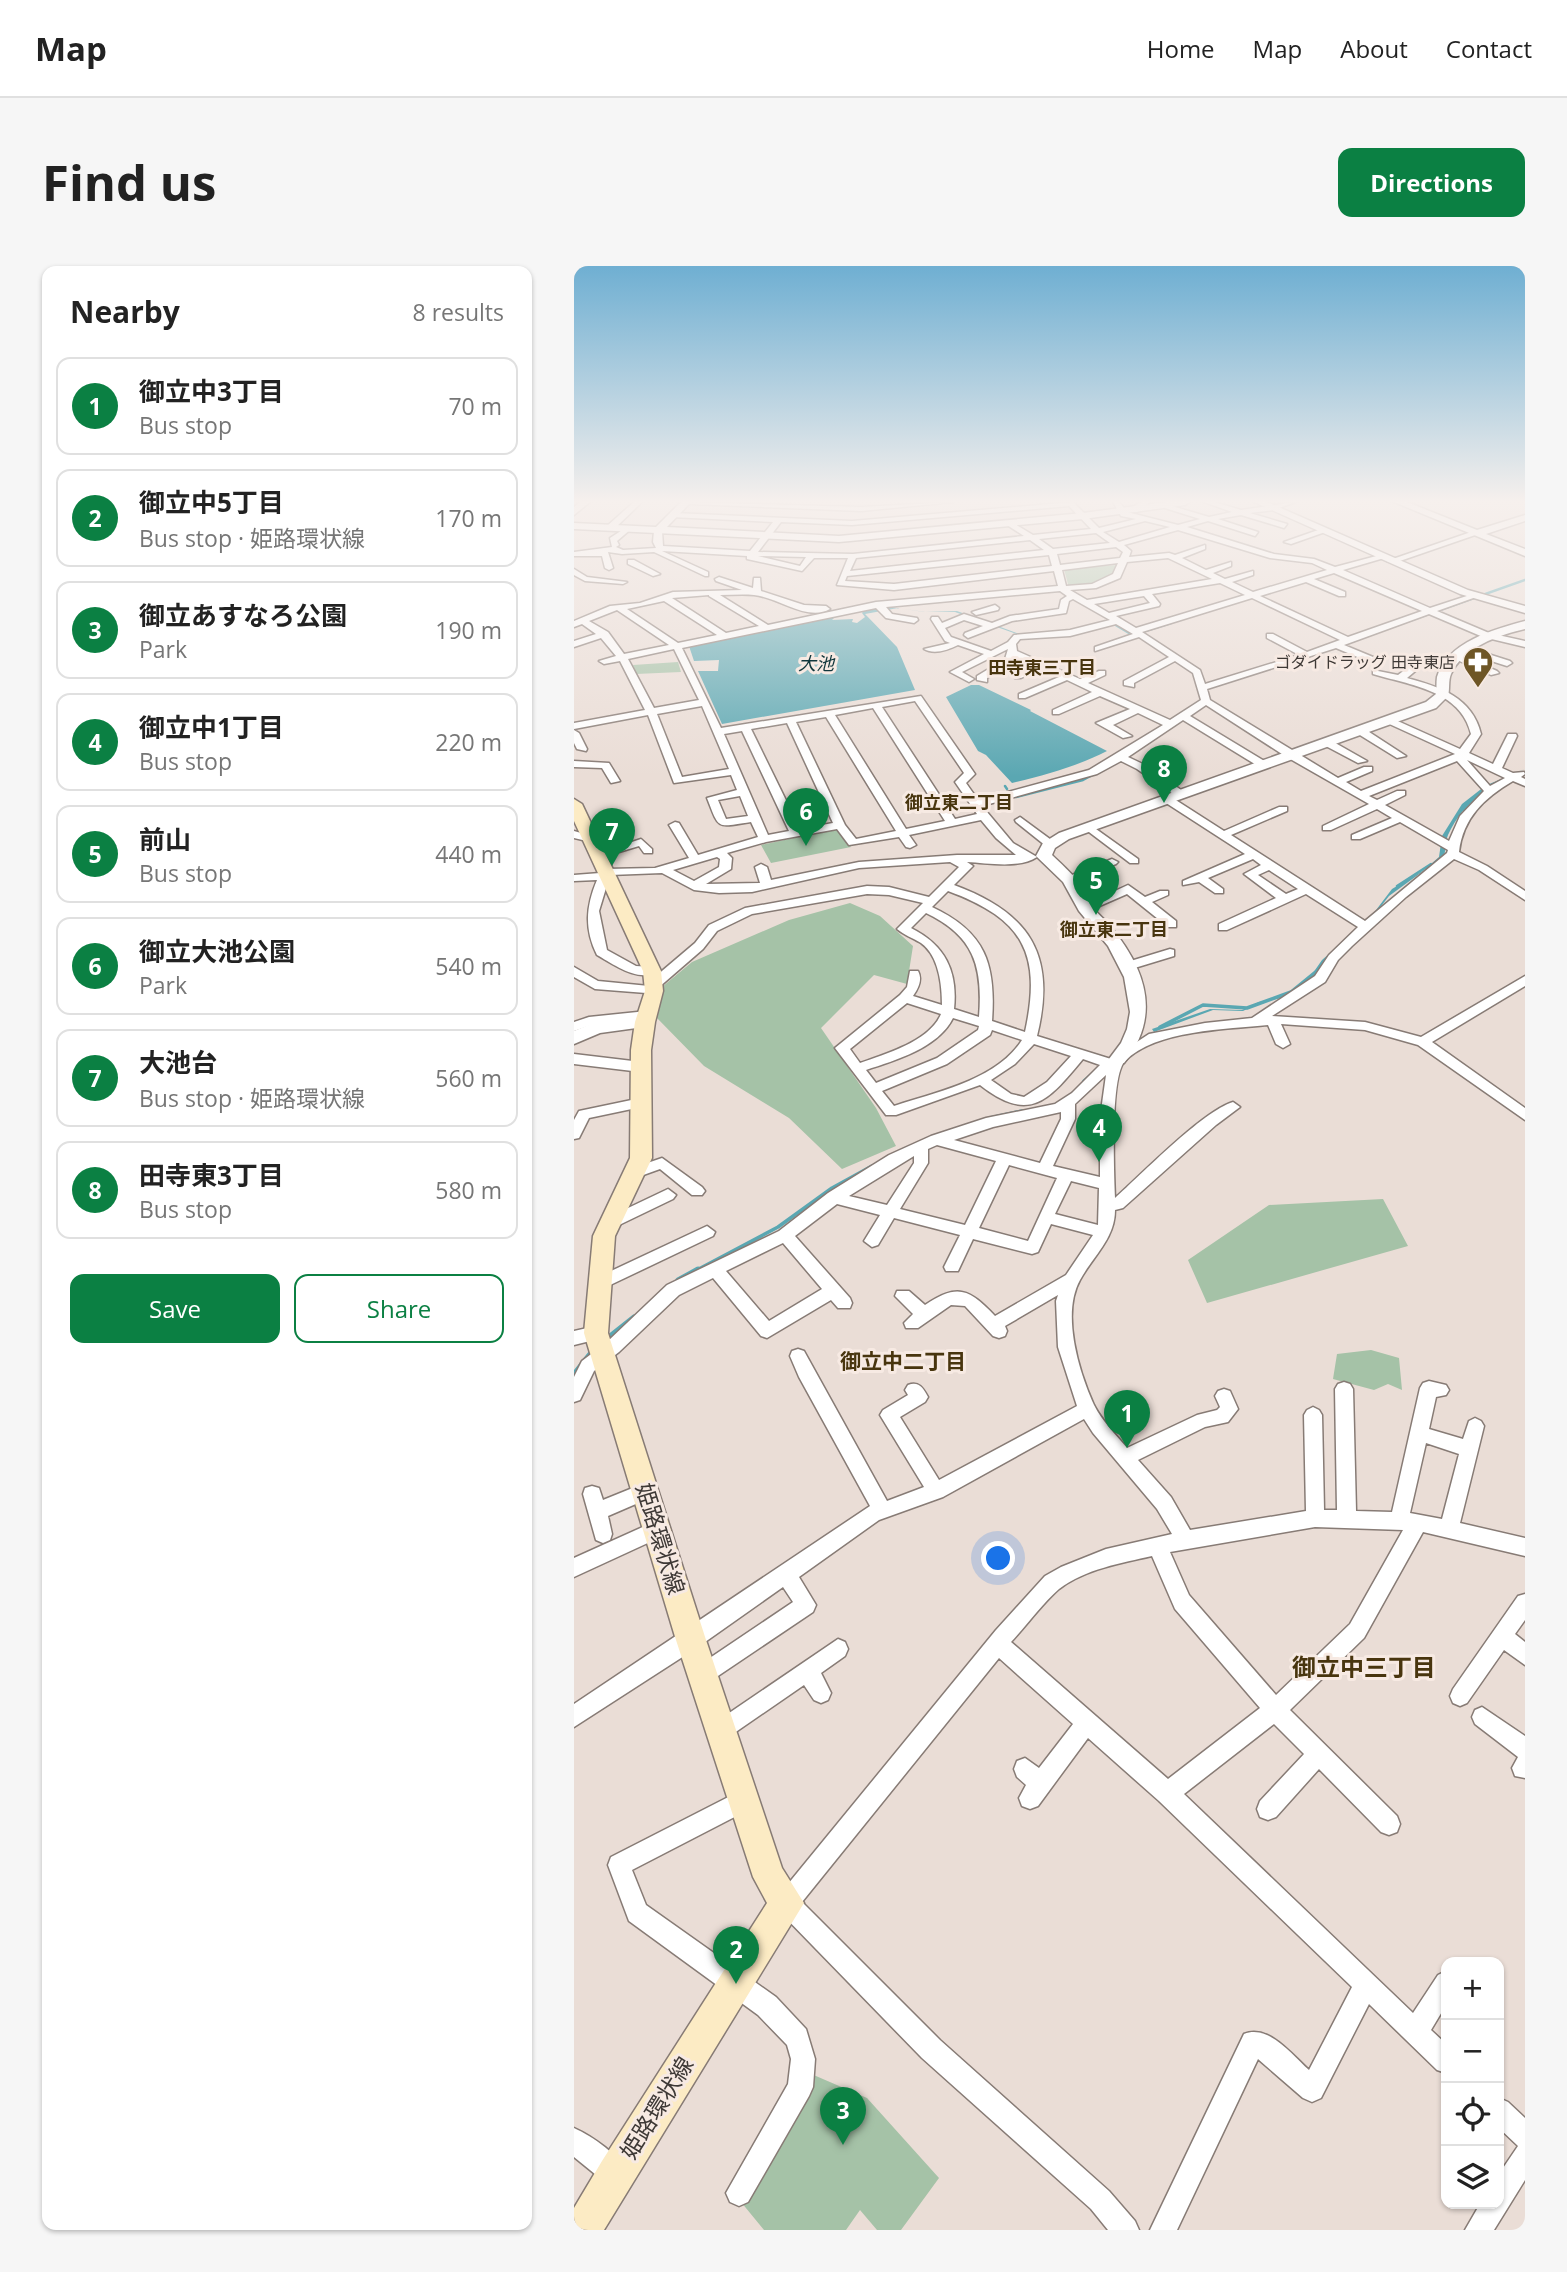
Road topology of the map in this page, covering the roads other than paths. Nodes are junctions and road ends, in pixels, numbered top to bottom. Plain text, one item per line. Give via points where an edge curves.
1 (1146, 593) edge
2 (712, 594) junction
3 (720, 594) edge
4 (762, 594) edge
5 (860, 594) edge
6 (898, 594) edge
7 (949, 594) edge
8 (1005, 594) edge
9 (1069, 594) edge
10 (1142, 594) edge
11 (1250, 594) edge
12 (1268, 594) edge
13 (1390, 594) edge
14 (1470, 594) edge
15 (983, 595) junction
16 (1473, 595) junction
17 (1073, 596) junction
18 (664, 597) junction
19 (1257, 597) junction
20 (953, 600) junction
21 (1025, 603) dead end
22 (1084, 603) junction
23 (904, 604) junction
24 (880, 607) junction
25 (619, 608) junction
26 (995, 608) junction
27 (1525, 610) edge
28 (1431, 611) junction
29 (843, 612) junction
30 (976, 612) dead end
31 (1037, 615) junction
32 (1107, 616) junction
33 (579, 619) edge
34 (1010, 619) junction
35 (914, 620) dead end
36 (1117, 621) junction
37 (991, 624) junction
38 (1525, 625) edge
39 (766, 627) junction
40 (1137, 632) junction
41 (605, 634) junction
42 (968, 635) dead end
43 (724, 636) junction
44 (1494, 636) junction
45 (1276, 640) dead end
46 (958, 642) junction
47 (1340, 643) junction
48 (1525, 644) edge
49 (574, 645) edge
50 (677, 646) junction
51 (1012, 648) junction
52 (1098, 649) dead end
53 (989, 653) junction
54 (934, 654) dead end
55 (1462, 654) junction
56 (1306, 655) junction
57 (625, 657) junction
58 (1176, 657) junction
59 (1370, 659) dead end
60 (604, 661) dead end
61 (1507, 663) dead end
62 (1041, 665) junction
63 (1417, 665) dead end
64 (1076, 666) dead end
65 (1376, 672) dead end
66 (1101, 673) dead end
67 (1494, 674) dead end
68 (1063, 675) junction
69 (1018, 676) dead end
70 (969, 679) dead end
71 (984, 680) dead end
72 (1398, 680) junction
73 (1079, 682) junction
74 (1131, 685) dead end
75 (1202, 688) junction
76 (1009, 690) dead end
77 (1101, 692) junction
78 (1444, 693) junction
79 (1206, 701) junction
80 (705, 702) junction
81 (876, 705) junction
82 (1138, 709) junction
83 (649, 712) junction
84 (1056, 712) dead end
85 (830, 713) junction
86 (1183, 716) junction
87 (790, 720) junction
88 (1388, 720) junction
89 (1170, 724) junction
90 (574, 726) edge
91 (745, 727) junction
92 (1359, 730) junction
93 (718, 732) junction
94 (574, 733) edge
95 (1127, 736) dead end
96 (1512, 736) dead end
97 (1326, 742) junction
98 (582, 749) dead end
99 (1289, 754) junction
100 (1461, 755) junction
101 (1401, 756) dead end
102 (1120, 757) junction
103 (574, 764) edge
104 (1262, 764) junction
105 (1496, 769) junction
106 (734, 771) junction
107 (1516, 774) edge
108 (615, 781) dead end
109 (1338, 782) junction
110 (1525, 782) edge
111 (1487, 789) junction
112 (742, 792) junction
113 (1401, 793) dead end
114 (1361, 795) junction
115 (1173, 796) junction
116 (574, 804) edge
117 (975, 804) junction
118 (1377, 804) junction
119 (1283, 809) dead end
120 (983, 816) junction
121 (754, 818) junction
122 (1401, 818) junction
123 (1020, 820) dead end
124 (952, 823) junction
125 (840, 825) junction
126 (675, 826) dead end
127 (1088, 827) junction
128 (1327, 828) dead end
129 (796, 833) junction
130 (903, 833) junction
131 (574, 834) edge
132 (1223, 835) junction
133 (1356, 837) dead end
134 (591, 839) junction
135 (764, 839) junction
136 (574, 843) edge
137 (910, 845) dead end
138 (648, 851) dead end
139 (1453, 851) junction
140 (718, 852) junction
141 (1041, 852) junction
142 (1253, 855) junction
143 (957, 858) junction
144 (695, 859) junction
145 (1134, 861) dead end
146 (1112, 862) dead end
147 (1270, 865) junction
148 (761, 867) dead end
149 (603, 868) junction
150 (663, 869) junction
151 (574, 878) edge
152 (1068, 879) junction
153 (766, 884) junction
154 (694, 886) junction
155 (946, 886) junction
156 (1307, 889) junction
157 (1219, 891) dead end
158 (1164, 893) dead end
159 (1525, 896) edge
160 (1285, 899) junction
161 (1143, 902) junction
162 (928, 904) junction
163 (1084, 908) junction
164 (1172, 924) dead end
165 (1363, 925) junction
166 (1223, 928) dead end
167 (1170, 953) dead end
168 (1128, 966) junction
169 (574, 971) edge
170 (914, 974) dead end
171 (1525, 980) edge
172 (653, 982) junction
173 (905, 998) junction
174 (948, 1012) junction
175 (574, 1014) edge
176 (646, 1019) junction
177 (1256, 1020) junction
178 (1273, 1020) junction
179 (589, 1021) junction
180 (986, 1024) junction
181 (574, 1027) edge
182 (574, 1038) edge
183 (1030, 1038) junction
184 (1423, 1042) junction
185 (1283, 1044) dead end
186 (1080, 1054) junction
187 (574, 1059) edge
188 (1111, 1062) junction
189 (641, 1067) junction
190 (859, 1068) junction
191 (982, 1080) junction
192 (874, 1089) junction
193 (1069, 1102) junction
194 (641, 1103) junction
195 (1233, 1107) dead end
196 (579, 1113) edge
197 (1525, 1115) edge
198 (574, 1134) edge
199 (936, 1140) junction
200 (921, 1147) junction
201 (1005, 1158) junction
202 (1044, 1169) junction
203 (635, 1173) junction
204 (1066, 1175) junction
205 (1107, 1184) junction
206 (696, 1191) dead end
207 (668, 1195) dead end
208 (833, 1197) junction
209 (1108, 1206) junction
210 (889, 1212) junction
211 (1048, 1218) junction
212 (611, 1222) junction
213 (707, 1232) dead end
214 (970, 1232) junction
215 (1104, 1232) junction
216 (785, 1235) junction
217 (873, 1241) dead end
218 (952, 1267) dead end
219 (714, 1268) junction
220 (1072, 1279) junction
221 (600, 1283) junction
222 (903, 1296) dead end
223 (594, 1342) edge
224 (798, 1356) dead end
225 (1344, 1389) dead end
226 (914, 1390) dead end
227 (1440, 1390) dead end
228 (574, 1395) edge
229 (1224, 1396) dead end
230 (1087, 1409) junction
231 (1313, 1415) dead end
232 (1475, 1426) dead end
233 (1418, 1433) junction
234 (1469, 1449) junction
235 (1124, 1458) junction
236 (645, 1491) junction
237 (936, 1491) junction
238 (592, 1493) dead end
239 (882, 1511) junction
240 (597, 1513) junction
241 (1315, 1518) junction
242 (1347, 1519) junction
243 (1408, 1521) junction
244 (1449, 1529) junction
245 (656, 1530) junction
246 (603, 1534) dead end
247 (1185, 1540) junction
248 (1157, 1545) junction
249 (1525, 1547) edge
250 (574, 1568) edge
251 (785, 1573) junction
252 (1525, 1603) edge
253 (1502, 1636) junction
254 (691, 1640) junction
255 (998, 1644) junction
256 (838, 1648) dead end
257 (1525, 1655) edge
258 (807, 1670) junction
259 (702, 1675) junction
260 (821, 1693) dead end
261 (1460, 1696) dead end
262 (1275, 1710) junction
263 (574, 1717) edge
264 (1482, 1717) dead end
265 (1087, 1722) junction
266 (720, 1731) junction
267 (1319, 1754) junction
268 (1524, 1760) edge
269 (1025, 1769) dead end
270 (1167, 1793) junction
271 (744, 1800) junction
272 (1268, 1809) dead end
273 (1390, 1824) dead end
274 (787, 1903) junction
275 (736, 1984) junction
276 (1367, 1984) junction
277 (1441, 1991) edge
278 (1416, 2031) junction
279 (1441, 2056) edge
280 (1504, 2116) edge
281 (1525, 2136) edge
282 (574, 2141) edge
283 (1525, 2156) edge
284 (615, 2174) junction
285 (1504, 2189) edge
286 (739, 2193) dead end
287 (1492, 2209) edge
288 (583, 2230) edge
289 (1126, 2230) edge
290 (1163, 2230) edge
291 (1478, 2230) edge

1 - 32 street via 1156,604
2 - 3 street
2 - 18 street
2 - 39 street
4 - 29 street via 803,608
5 - 24 street
6 - 23 street
7 - 20 street
8 - 15 street
9 - 17 street
10 - 22 street
11 - 19 street
12 - 19 street
13 - 28 street
14 - 16 street
15 - 20 street
15 - 26 street
16 - 27 street
16 - 28 street
17 - 22 street
17 - 31 street via 1065,600 1063,611
18 - 25 street
18 - 43 street
19 - 40 street
19 - 47 street
20 - 23 street
21 - 31 street
22 - 32 street
23 - 24 street
24 - 29 street
24 - 35 street via 889,616
25 - 33 street
25 - 50 street
26 - 30 street
26 - 34 street
28 - 44 street
28 - 47 street
29 - 39 street
31 - 34 street
32 - 36 street
33 - 41 street
34 - 37 street
36 - 40 street
36 - 51 street via 1070,633 1017,637
37 - 42 street
37 - 46 street via 964,617 938,628
38 - 44 street
39 - 43 street
40 - 52 street
40 - 58 street
41 - 49 street
41 - 57 street
43 - 50 street
44 - 48 street
44 - 55 street
45 - 56 street
46 - 53 street
46 - 54 street
47 - 56 street
47 - 59 street
50 - 57 street
50 - 80 street
51 - 53 street
51 - 62 street
51 - 71 street via 1009,662 979,678
53 - 70 street via 955,672
55 - 61 street
55 - 67 street
55 - 78 street via 1445,674
56 - 75 street
57 - 60 street
57 - 83 street
58 - 74 street via 1127,683
58 - 75 street via 1197,672
62 - 68 street
62 - 69 street
63 - 72 street
64 - 68 street
65 - 72 street
66 - 73 street
68 - 73 street
68 - 76 street via 1025,697
72 - 78 street
73 - 77 street
75 - 79 street
77 - 82 street
77 - 84 street
78 - 88 street via 1431,705
78 - 100 street via 1468,711 1475,726 1474,740
79 - 86 street
79 - 99 street
80 - 83 street
80 - 93 street
81 - 85 street
81 - 117 street via 918,698 970,774 960,782
81 - 124 street
82 - 89 street
82 - 95 street via 1101,723
83 - 90 street
83 - 106 street via 678,781
85 - 87 street
85 - 130 street
86 - 89 street
86 - 104 street
87 - 91 street
87 - 125 street
88 - 92 street
88 - 100 street
89 - 102 street
91 - 93 street
91 - 129 street
92 - 97 street
92 - 101 street
93 - 106 street
94 - 98 street
96 - 105 street
97 - 99 street
97 - 109 street via 1359,762
99 - 104 street
99 - 109 street
100 - 105 street
100 - 111 street
100 - 114 street
102 - 115 street via 1141,766
102 - 117 street via 1093,772
103 - 108 street via 605,765
104 - 115 street
105 - 107 street
106 - 112 street
107 - 110 street
107 - 111 street
109 - 114 street
111 - 139 street via 1458,826
112 - 121 street
112 - 121 street via 712,798 722,823
113 - 118 street
114 - 118 street
115 - 127 street
115 - 132 street
116 - 134 main road
117 - 120 street
118 - 122 street
118 - 128 street
119 - 132 street
120 - 124 street
120 - 141 street via 1018,852
121 - 135 street
122 - 133 street
122 - 139 street
123 - 141 street
124 - 130 street
125 - 129 street
125 - 130 street via 853,843
126 - 144 street
127 - 141 street
127 - 145 street
129 - 135 street
130 - 137 street
131 - 134 street
132 - 142 street
134 - 136 street
134 - 149 main road
135 - 140 street
138 - 149 street via 641,842
139 - 159 street
139 - 165 street
140 - 144 street
140 - 154 street via 726,858 725,869
141 - 143 street via 1003,860
141 - 152 street
142 - 147 street
142 - 157 street via 1193,880
143 - 153 street via 825,867
143 - 155 street via 955,862 967,866
144 - 150 street
146 - 152 street
147 - 156 street
147 - 160 street via 1250,874
148 - 153 street
149 - 150 street
149 - 151 street
149 - 172 main road
149 - 172 street via 591,907 601,952 643,972
150 - 154 street
152 - 163 street
153 - 154 street via 719,889
155 - 162 street
155 - 183 street via 998,908 1031,946 1039,989
156 - 160 street
156 - 165 street
158 - 161 street
160 - 166 street
161 - 163 street via 1128,889
161 - 164 street
162 - 172 street via 889,891 867,890 749,911 713,928 699,946
162 - 174 street via 903,929 932,946 945,967
162 - 180 street via 956,923 985,962
163 - 168 street via 1105,929
165 - 177 street via 1320,979
167 - 168 street
168 - 188 street via 1138,1013 1130,1043
169 - 172 street via 595,985
170 - 173 street via 913,987
171 - 184 street
172 - 176 main road, 姫路環状線
173 - 174 street
173 - 190 street via 842,1048
174 - 180 street
174 - 190 street via 933,1034
175 - 179 street
176 - 179 street
176 - 182 street via 596,1028
176 - 189 main road, 姫路環状線
177 - 178 street
177 - 188 street via 1154,1037
178 - 184 street via 1365,1026
178 - 185 street
179 - 181 street
180 - 183 street
180 - 192 street via 985,1032 942,1061
183 - 186 street
183 - 191 street via 1025,1048
184 - 197 street
186 - 188 street
186 - 191 street via 1053,1085 1020,1103
187 - 189 street
188 - 193 street
188 - 205 street
189 - 194 main road, 姫路環状線
190 - 192 street
191 - 192 street via 891,1112
193 - 199 street
193 - 202 street via 1068,1119
194 - 196 street
194 - 203 main road, 姫路環状線 via 643,1139
195 - 209 street via 1118,1204
196 - 198 street
199 - 200 street
199 - 201 street
200 - 208 street
200 - 210 street via 921,1163
201 - 202 street
201 - 214 street
202 - 204 street
203 - 206 street via 662,1163
203 - 212 main road, 姫路環状線
204 - 205 street
204 - 211 street
205 - 209 street
207 - 212 street
208 - 210 street
208 - 216 street
209 - 215 street
210 - 214 street
210 - 217 street
211 - 214 street via 1032,1248
211 - 215 street
212 - 221 main road, 姫路環状線 via 604,1236
213 - 221 street
214 - 218 street
215 - 220 street
216 - 219 street
216 - 219 street via 839,1296 767,1331
219 - 223 street via 673,1290 613,1347
220 - 222 street via 996,1328 970,1300 948,1298 918,1319
220 - 230 street via 1064,1301 1066,1347
221 - 223 main road, 姫路環状線
223 - 228 street
223 - 236 main road, 姫路環状線
224 - 239 street
225 - 242 street
226 - 237 street via 919,1397 889,1415
227 - 233 street via 1429,1388
229 - 235 street via 1229,1409 1222,1417 1203,1420
230 - 235 street
230 - 237 street
231 - 241 street
232 - 234 street
233 - 234 street
233 - 243 street
234 - 244 street
235 - 247 street via 1164,1503
236 - 240 street
236 - 245 main road, 姫路環状線
237 - 239 street
238 - 240 street
239 - 251 street
240 - 246 street
241 - 242 street
241 - 247 street
242 - 243 street
243 - 244 street
243 - 262 street via 1357,1631
244 - 249 street
245 - 250 street
245 - 254 main road, 姫路環状線
247 - 248 street
248 - 255 street via 1068,1573 1037,1597
248 - 262 street via 1182,1602
251 - 254 street
251 - 259 street via 806,1605
252 - 253 street
253 - 257 street
253 - 261 street
254 - 259 main road, 姫路環状線
254 - 263 street
255 - 265 street
255 - 274 street
256 - 258 street
258 - 260 street
258 - 266 street
259 - 266 main road, 姫路環状線
262 - 267 street
262 - 270 street
264 - 268 street
265 - 269 street via 1035,1791
265 - 270 street
266 - 271 main road, 姫路環状線
267 - 272 street
267 - 273 street
270 - 276 street
271 - 274 main road, 姫路環状線 via 769,1877
271 - 275 street via 619,1865 637,1913
274 - 275 main road, 姫路環状線
274 - 289 street via 931,2049 1100,2200
275 - 284 main road, 姫路環状線
275 - 286 street via 767,2006 797,2038 803,2059 800,2087
276 - 278 street
276 - 290 street via 1312,2089 1260,2044 1253,2043
277 - 278 street
278 - 279 street
280 - 281 street
282 - 284 street
283 - 285 street
284 - 288 main road, 姫路環状線
287 - 291 street

